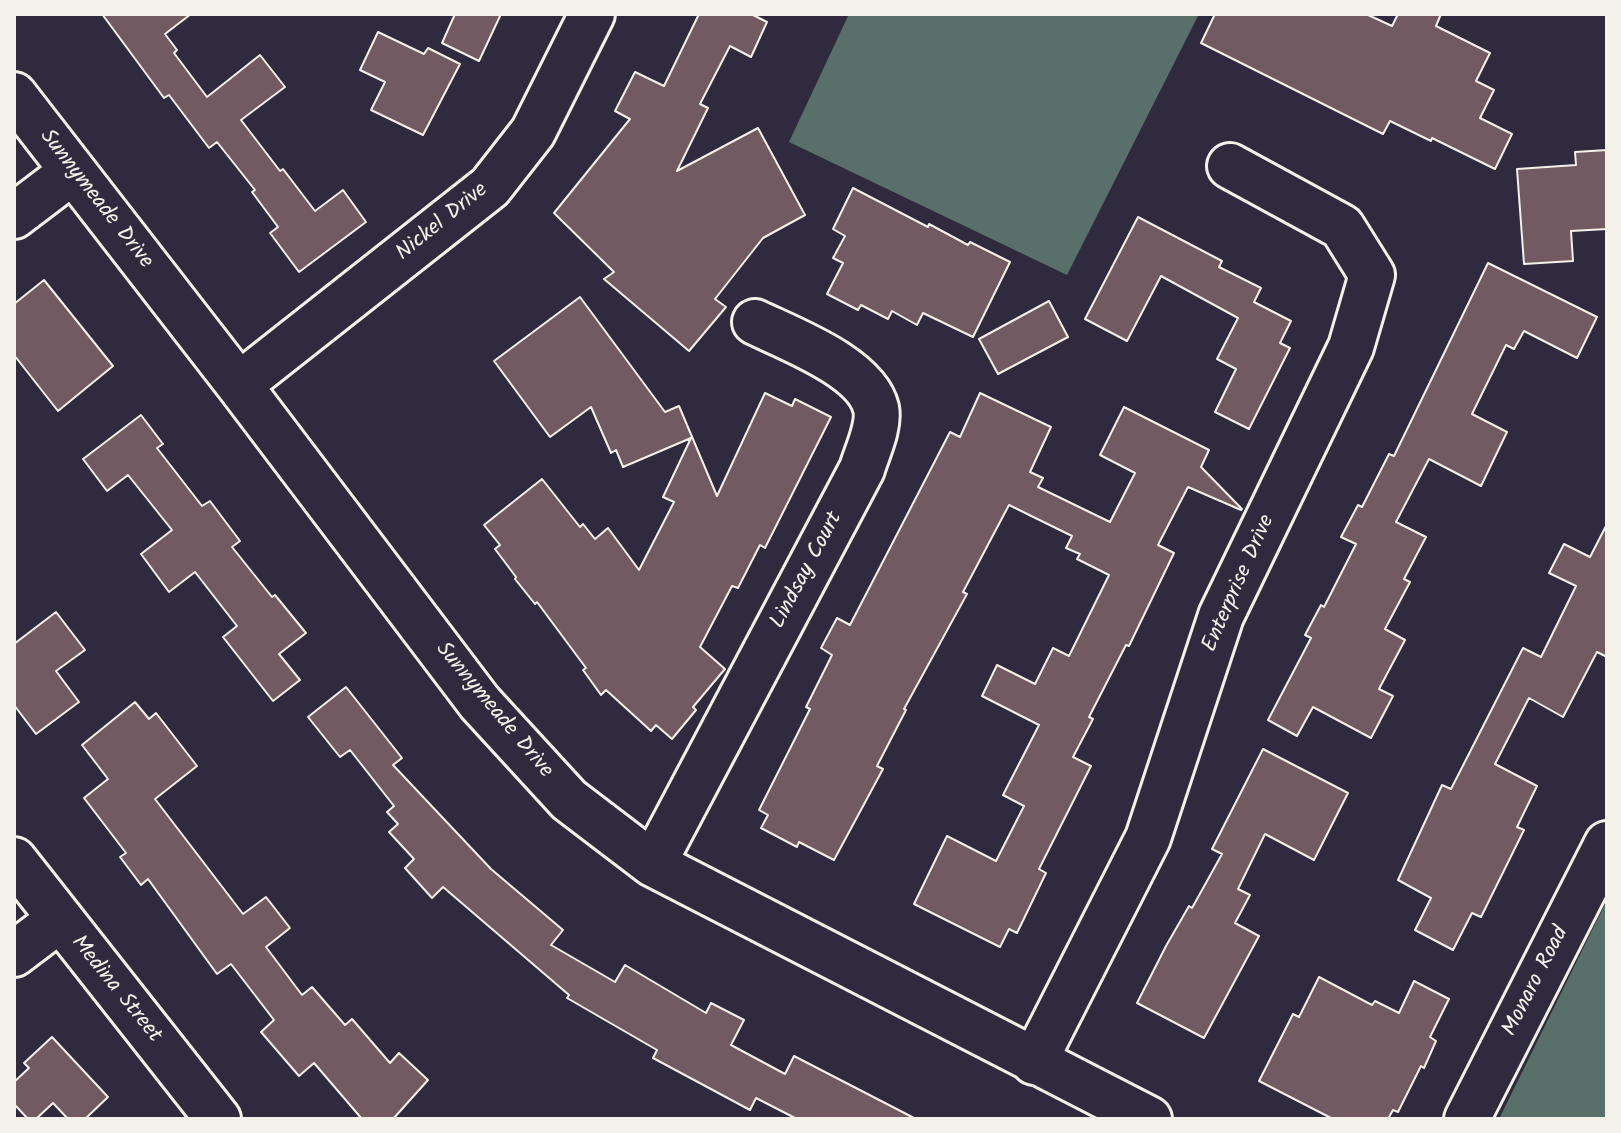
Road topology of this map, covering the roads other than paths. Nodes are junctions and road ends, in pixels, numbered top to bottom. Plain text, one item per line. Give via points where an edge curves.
1 (592, 14) edge
2 (14, 95) edge
3 (1230, 166) dead end
4 (72, 172) junction
5 (14, 216) edge
6 (755, 322) dead end
7 (239, 385) junction
8 (1607, 844) edge
9 (14, 860) edge
10 (653, 864) junction
11 (59, 920) junction
12 (14, 954) edge
13 (1034, 1062) junction
14 (218, 1119) edge
15 (1149, 1119) edge
16 (1467, 1119) edge

1 - 7 street, Nickel Drive via 533,132 490,187
2 - 4 street, Sunnymeade Drive
3 - 13 street, Enterprise Drive via 1342,227 1372,275 1351,347 1221,616 1148,838
4 - 5 street
4 - 7 street, Sunnymeade Drive
6 - 10 street, Lindsay Court via 863,383 876,409 873,436 862,469
7 - 10 street, Sunnymeade Drive via 480,703 569,800
8 - 16 street, Monaro Road
9 - 11 street, Medina Street
10 - 13 street, Sunnymeade Drive
11 - 12 street
11 - 14 street, Medina Street
13 - 15 street, Sunnymeade Drive

